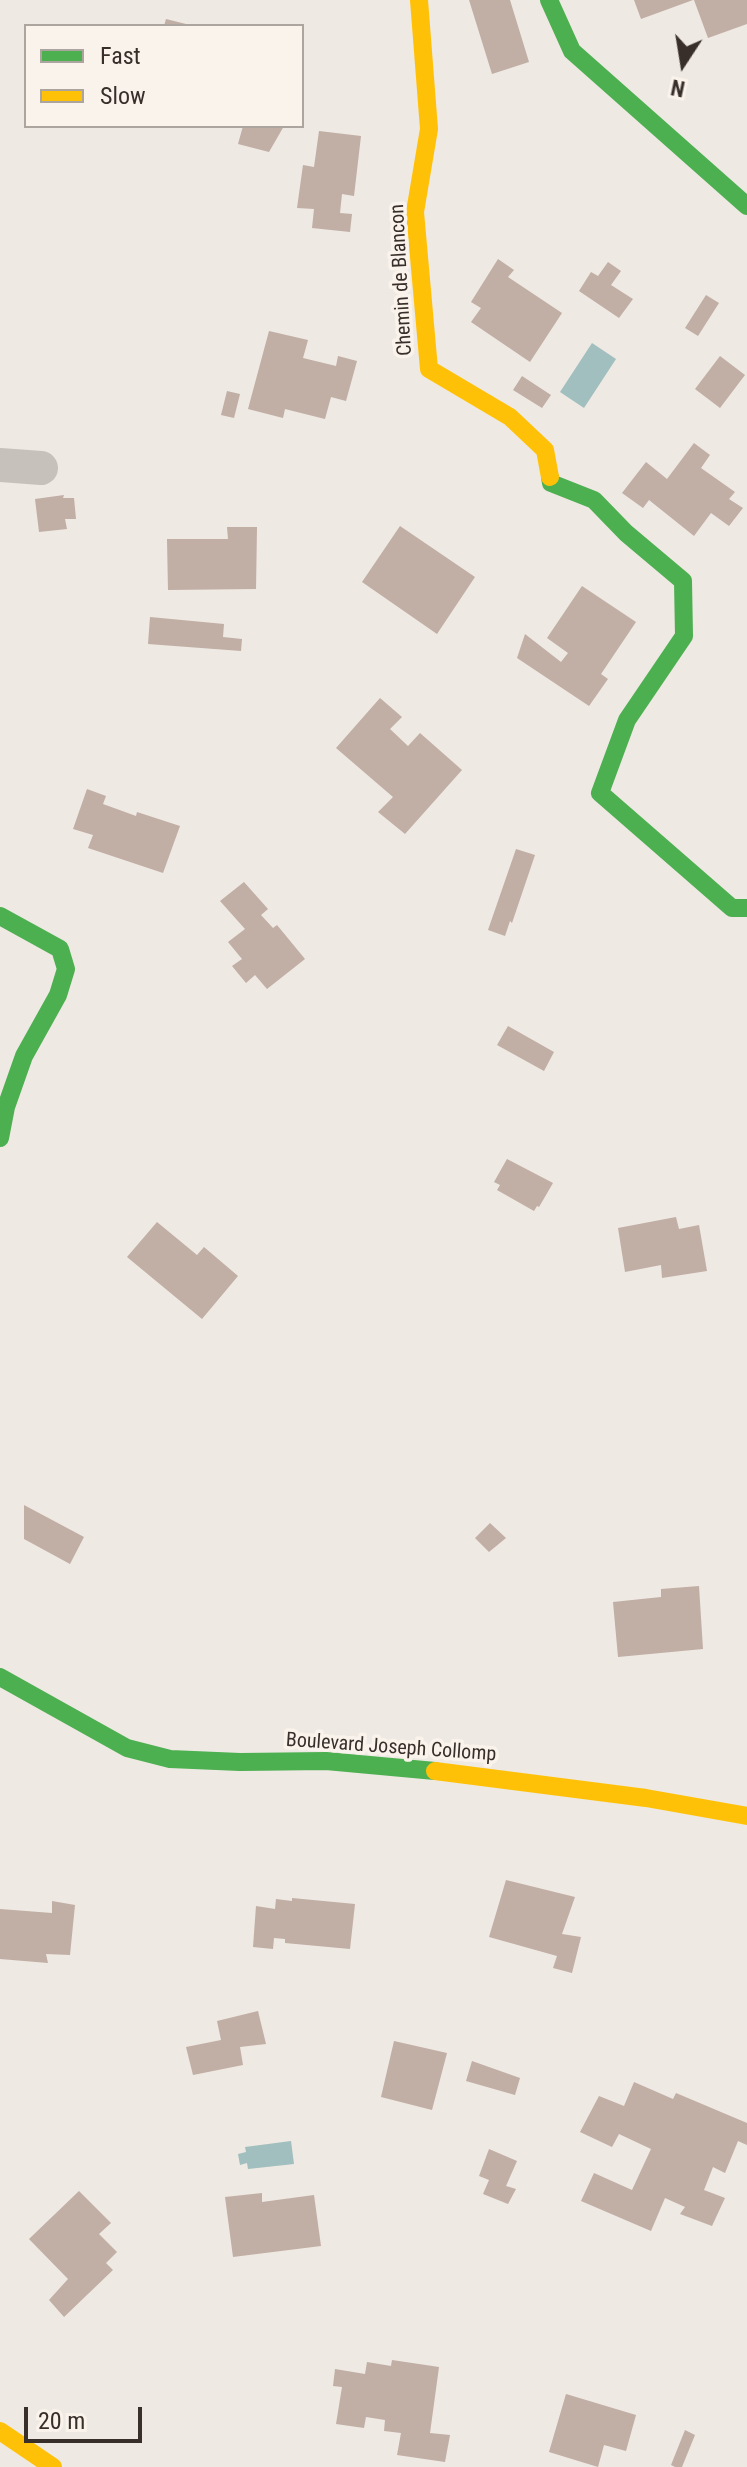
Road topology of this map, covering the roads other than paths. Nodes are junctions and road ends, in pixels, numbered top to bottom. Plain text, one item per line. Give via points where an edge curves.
1 (419, 0) edge
2 (549, 0) edge
3 (747, 206) edge
4 (0, 465) edge
5 (41, 468) dead end
6 (747, 908) edge
7 (0, 916) edge
8 (0, 1138) edge
9 (0, 1677) edge
10 (747, 1816) edge
11 (0, 2431) edge
12 (53, 2467) edge

1 - 6 street, Chemin de Blancon via 429,129 415,212 429,369 510,417 545,450 551,483 594,500 683,581 684,636 627,720 600,793 732,908
2 - 3 street via 572,51
4 - 5 street
7 - 8 street via 60,949 66,969 58,995 24,1056
9 - 10 street, Boulevard Joseph Collomp via 127,1748 170,1759 326,1761 488,1776
11 - 12 street

